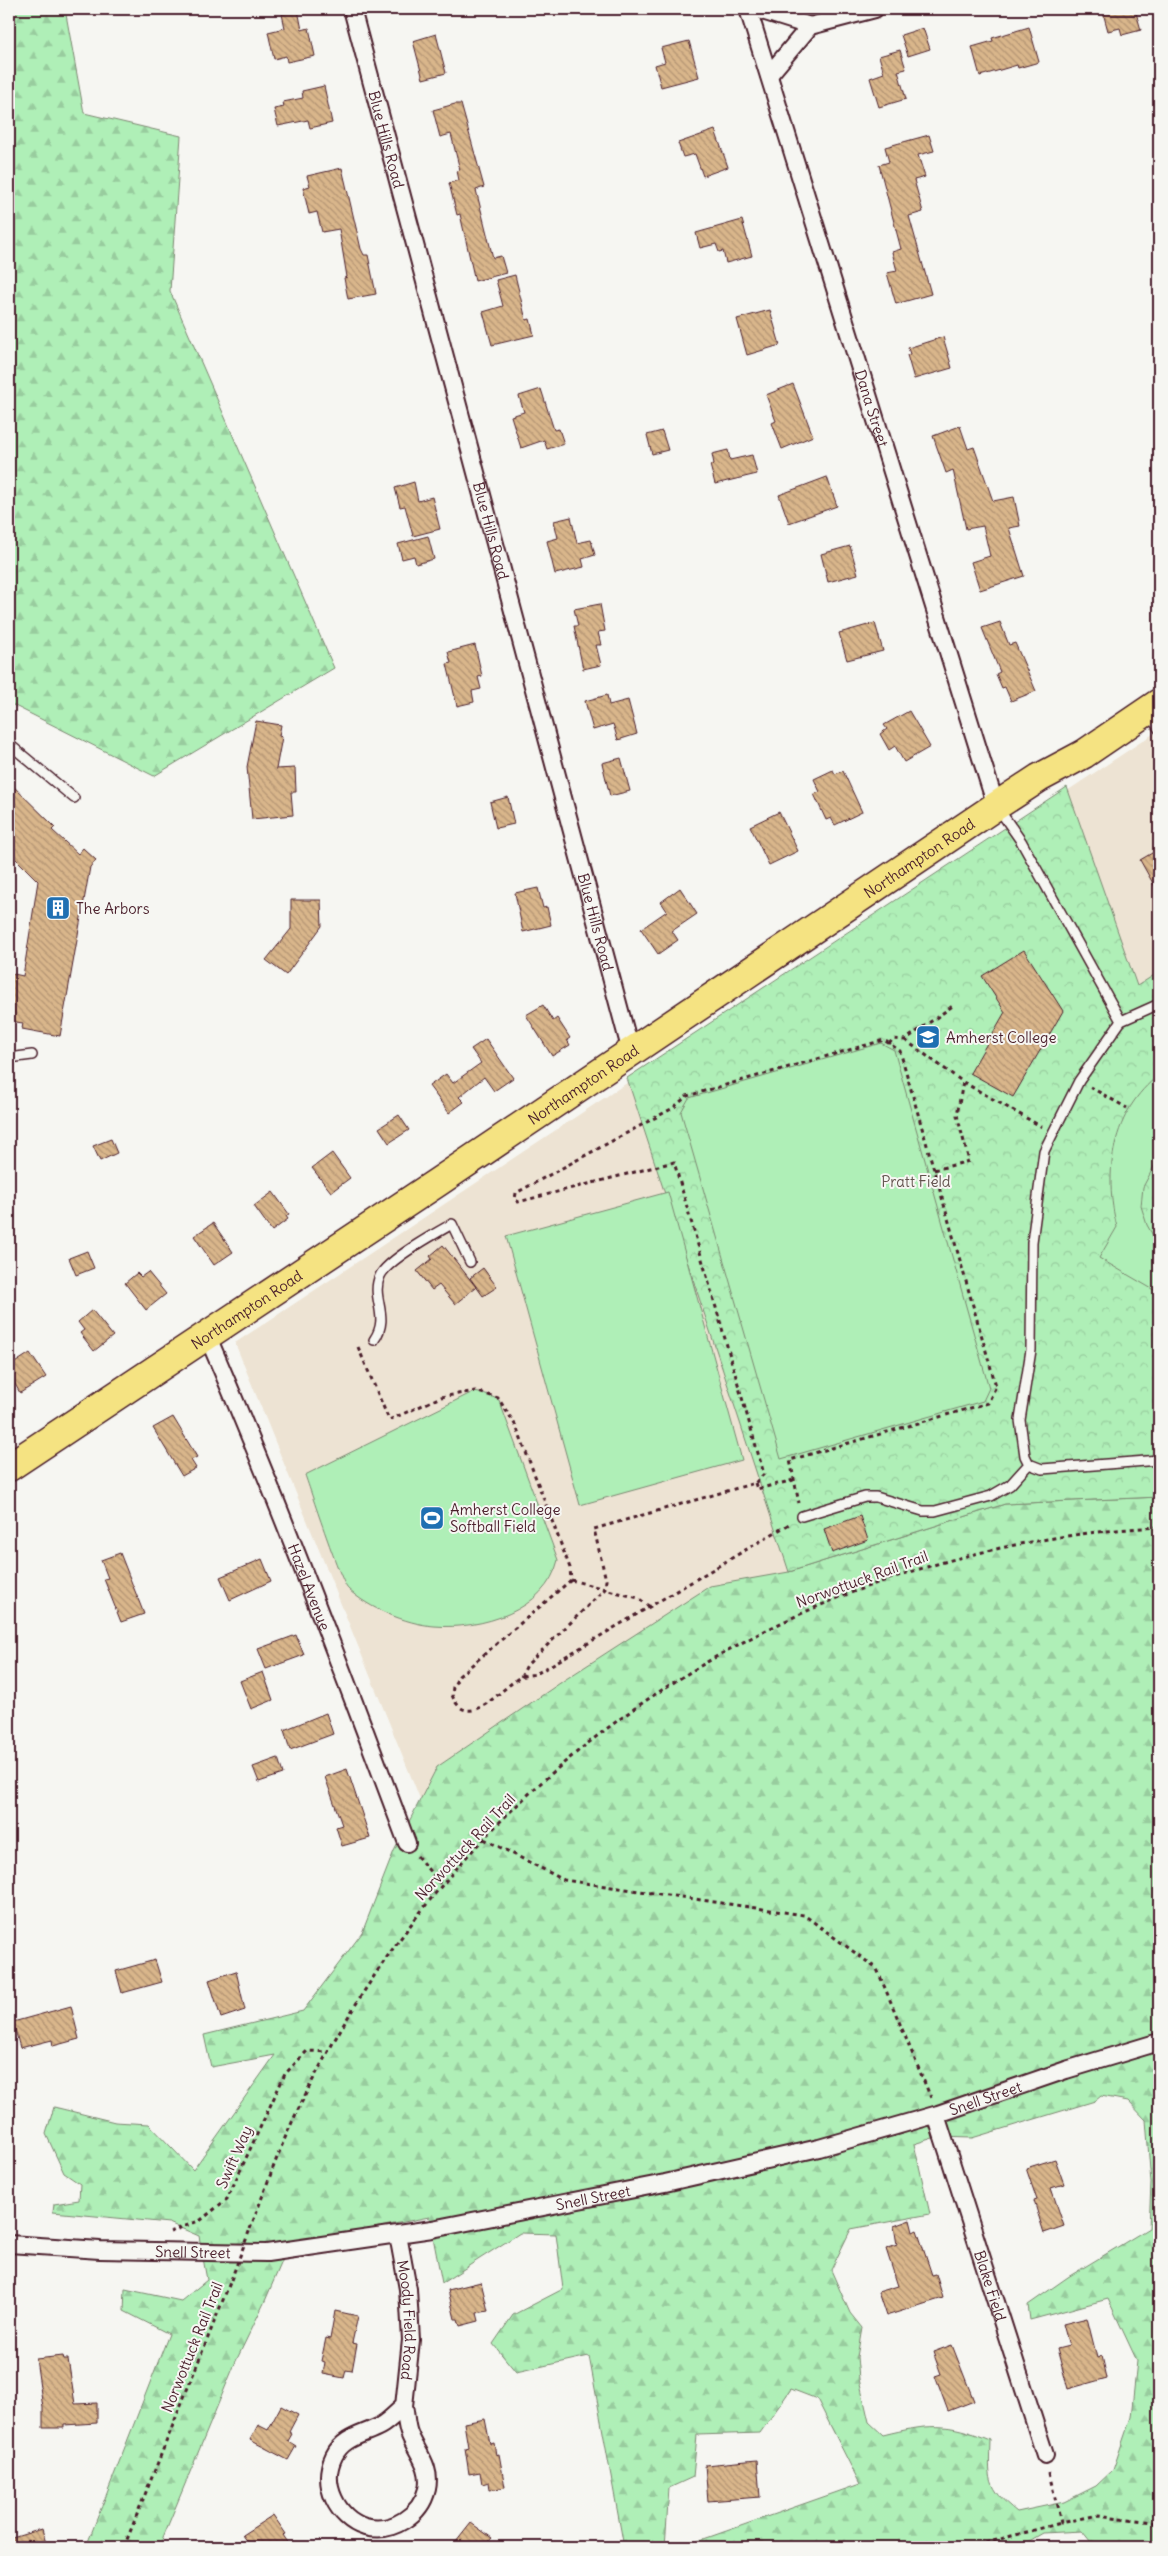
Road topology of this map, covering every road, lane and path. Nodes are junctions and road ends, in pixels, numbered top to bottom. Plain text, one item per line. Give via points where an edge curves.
1 (352, 9) edge
2 (748, 9) edge
3 (756, 9) edge
4 (875, 9) edge
5 (810, 26) junction
6 (769, 75) junction
7 (1156, 714) edge
8 (9, 744) edge
9 (74, 798) dead end
10 (996, 806) junction
11 (1159, 1004) edge
12 (954, 1005) dead end
13 (1121, 1021) junction
14 (905, 1040) junction
15 (889, 1044) junction
16 (632, 1052) junction
17 (32, 1056) dead end
18 (9, 1058) edge
19 (1079, 1081) junction
20 (963, 1082) junction
21 (1127, 1108) dead end
22 (1052, 1133) junction
23 (934, 1170) junction
24 (470, 1262) dead end
25 (207, 1335) junction
26 (374, 1340) dead end
27 (358, 1347) dead end
28 (1159, 1460) edge
29 (1030, 1464) junction
30 (9, 1467) edge
31 (794, 1480) junction
32 (755, 1482) junction
33 (802, 1516) junction
34 (1159, 1527) edge
35 (571, 1580) junction
36 (605, 1589) junction
37 (650, 1607) junction
38 (521, 1677) junction
39 (484, 1839) junction
40 (407, 1843) joint
41 (442, 1886) junction
42 (1159, 2042) edge
43 (328, 2052) junction
44 (937, 2115) junction
45 (166, 2234) dead end
46 (398, 2235) junction
47 (9, 2244) edge
48 (404, 2406) junction
49 (1044, 2455) joint
50 (1061, 2523) junction
51 (1159, 2523) edge
52 (124, 2547) edge
53 (970, 2547) edge

1 - 16 street, Blue Hills Road
2 - 6 street, Dana Street
3 - 5 street
4 - 5 street
5 - 6 street
6 - 10 street, Dana Street
7 - 10 highway, Northampton Road via 1039,778
8 - 9 lane
10 - 13 lane via 1021,841
10 - 16 highway, Northampton Road
11 - 13 lane
12 - 14 path
13 - 19 lane
14 - 15 path via 893,1038
14 - 20 path
15 - 23 path via 900,1051
15 - 32 path via 884,1040 687,1096 673,1108 516,1193 518,1202 674,1162 763,1466 764,1474
16 - 25 highway, Northampton Road
17 - 18 lane
19 - 21 path
19 - 22 lane
20 - 22 path
20 - 23 path via 957,1114 969,1161
22 - 29 lane via 1044,1151 1032,1242 1031,1350 1020,1420 1025,1456
23 - 31 path via 996,1386 988,1403 790,1460
24 - 26 lane via 452,1224 392,1263 380,1276 381,1329
25 - 30 highway, Northampton Road
25 - 40 street, Hazel Avenue via 320,1611
27 - 35 path via 389,1420 441,1397 475,1390 498,1398 520,1435 570,1568
28 - 29 lane via 1042,1469
29 - 33 lane via 1010,1485 991,1496 935,1511 865,1497
31 - 32 path via 757,1489
31 - 33 path
32 - 36 path via 594,1529 606,1580
33 - 37 path
34 - 39 path, Norwottuck Rail Trail via 1027,1541 943,1562 861,1588 797,1614 672,1681 624,1715 547,1779
35 - 36 path
35 - 38 path via 459,1676 452,1695 461,1707 471,1710 484,1707
36 - 37 path via 638,1598
36 - 38 path via 526,1665
37 - 38 path via 536,1674
39 - 41 path, Norwottuck Rail Trail
39 - 44 path via 564,1880 804,1915 877,1969
40 - 41 path
41 - 43 path, Norwottuck Rail Trail via 380,1968
42 - 44 street, Snell Street
43 - 45 path, Swift Way via 307,2051 285,2074 227,2199 201,2220
43 - 52 path, Norwottuck Rail Trail, bridge via 288,2132
44 - 46 street, Snell Street via 726,2170
44 - 49 street, Blake Field
46 - 47 street, Snell Street via 298,2250 245,2254
46 - 48 street, Moody Field Road via 408,2289 412,2340
48 - 48 street, Moody Field Road via 381,2425 351,2437 334,2456 328,2476 332,2498 344,2515 366,2527 390,2527 406,2520 420,2506 427,2489 428,2471 409,2433
49 - 50 path
50 - 51 path via 1098,2515
50 - 53 path

